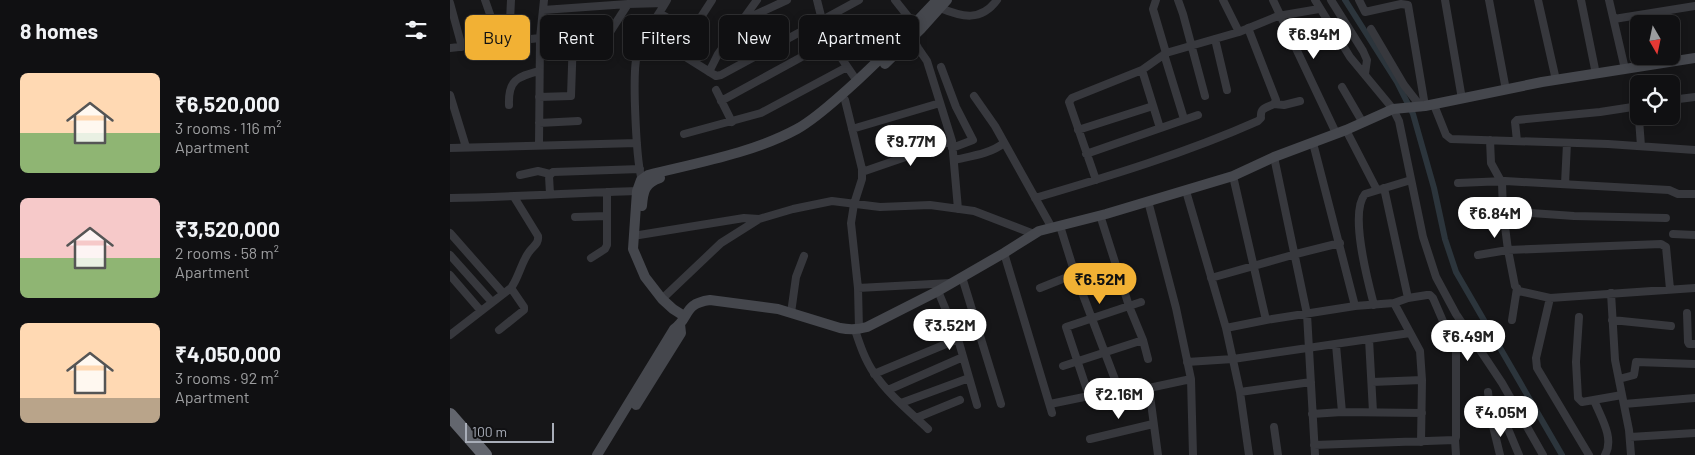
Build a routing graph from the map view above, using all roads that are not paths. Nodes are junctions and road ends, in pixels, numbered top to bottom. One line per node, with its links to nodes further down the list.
1 (485, 0): 31 (street)
2 (510, 0): 32 (street)
3 (544, 0): 29 (street)
4 (712, 0): 35 (street)
5 (757, 0): 36 (street)
6 (787, 0): 37 (street)
7 (816, 0): 38 (street)
8 (859, 0): 39 (street)
9 (895, 0): 40 (street)
10 (997, 0): 25 (street)
11 (1156, 0): 59 (street)
12 (1178, 0): 53 (street)
13 (1223, 0): 48 (street)
14 (1273, 0): 41 (street)
15 (1315, 0): 28 (street)
16 (1331, 0): 71 (street)
17 (1359, 0): 93 (street)
18 (1444, 0): 84 (street)
19 (1489, 0): 78 (street)
20 (1538, 0): 73 (street)
21 (1581, 0): 72 (street)
22 (1610, 0): 42 (street)
23 (666, 1): 26 (street); 30 (street)
24 (450, 3): 54 (street)
25 (941, 3): 43 (street); 46 (street)
26 (628, 4): 29 (street); 44 (street)
27 (1695, 6): 42 (street)
28 (1320, 9): 41 (street); 71 (street)
29 (543, 10): 33 (street)
30 (659, 13): 34 (street); 111 (street)
31 (492, 15)
32 (508, 15)
33 (542, 15)
34 (663, 15)
35 (702, 15)
36 (747, 15)
37 (756, 15)
38 (820, 15)
39 (831, 15)
40 (907, 15)
41 (1281, 15): 45 (street); 106 (street)
42 (1614, 19): 67 (street)
43 (919, 20)
44 (613, 27)
45 (1248, 28): 48 (street); 90 (street)
46 (919, 29)
47 (1371, 29): 93 (street)
48 (1239, 32): 51 (street)
49 (799, 33): 70 (street)
50 (540, 38): 52 (street); 69 (street)
51 (1215, 38): 53 (street); 77 (street)
52 (530, 39)
53 (1192, 45): 59 (street); 81 (street)
54 (462, 47): 55 (street); 56 (street)
55 (465, 47)
56 (450, 48)
57 (919, 49): 89 (street)
58 (719, 53): 70 (street)
59 (1165, 54): 68 (street); 97 (street)
60 (1695, 58): 67 (street)
61 (572, 60): 82 (street)
62 (690, 60): 70 (street)
63 (877, 60): 74 (street)
64 (888, 60): 86 (street)
65 (847, 67): 74 (street); 87 (street); 99 (street)
66 (941, 67): 115 (street)
67 (1625, 69): 72 (street)
68 (1142, 70): 92 (street); 105 (street)
69 (539, 71): 82 (street); 91 (street)
70 (709, 72)
71 (1365, 74): 95 (street)
72 (1596, 74): 73 (street)
73 (1556, 80): 78 (street)
74 (856, 81): 133 (street)
75 (1342, 87): 101 (street)
76 (716, 90): 87 (street)
77 (1227, 90)
78 (1506, 90): 84 (street)
79 (450, 96): 117 (street)
80 (974, 96): 112 (street)
81 (1205, 96)
82 (539, 97): 100 (street)
83 (1695, 97): 85 (street)
84 (1462, 99): 93 (street)
85 (1680, 99)
86 (845, 100): 104 (street); 133 (street)
87 (722, 101): 99 (street)
88 (1300, 101): 90 (street)
89 (940, 103): 104 (street); 115 (street)
90 (1274, 104): 128 (street)
91 (509, 105)
92 (1153, 106): 103 (street); 105 (street)
93 (1424, 106): 95 (street); 108 (street)
94 (1630, 107): 109 (street)
95 (1398, 109): 101 (street); 129 (street)
96 (1198, 115): 97 (street)
97 (1184, 120): 103 (street)
98 (578, 121): 100 (street)
99 (732, 122): 107 (street)
100 (539, 123): 114 (street)
101 (1363, 123): 106 (street)
102 (1639, 125): 116 (street)
103 (1160, 128): 120 (street)
104 (852, 129): 124 (street)
105 (1078, 130): 120 (street)
106 (1341, 132): 113 (street); 134 (street)
107 (684, 134)
108 (1490, 140): 109 (street); 130 (street)
109 (1517, 141): 110 (street)
110 (1567, 142): 116 (street); 132 (street)
111 (637, 143): 114 (street); 123 (street)
112 (1004, 143): 122 (street); 141 (street)
113 (1313, 143): 121 (street); 158 (street)
114 (539, 144): 117 (street)
115 (952, 144): 122 (street); 124 (street)
116 (1641, 146): 119 (street)
117 (466, 147): 118 (street)
118 (450, 148)
119 (1695, 150)
120 (1086, 154): 128 (street)
121 (1274, 157): 127 (street); 162 (street)
122 (954, 160): 144 (street)
123 (640, 169): 125 (street); 133 (street)
124 (862, 172): 143 (street)
125 (550, 174): 126 (street); 137 (street)
126 (520, 175)
127 (1233, 176): 135 (street); 166 (street)
128 (1096, 180): 141 (street)
129 (1411, 180): 134 (street); 271 (street)
130 (1501, 180): 131 (street); 132 (street); 145 (street)
131 (1458, 183)
132 (1565, 184): 138 (street)
133 (641, 186): 136 (street); 157 (street)
134 (1380, 189): 181 (street); 187 (street)
135 (1186, 191): 142 (street); 170 (street)
136 (607, 192): 137 (street); 147 (street)
137 (550, 194): 139 (street)
138 (1695, 194)
139 (514, 197): 140 (street); 172 (street)
140 (450, 198)
141 (1035, 198): 152 (street)
142 (1148, 202): 146 (street); 217 (street)
143 (854, 204): 144 (street); 151 (street); 173 (street)
144 (958, 209): 154 (street)
145 (1503, 212): 149 (street); 150 (street); 159 (street)
146 (1100, 215): 152 (street); 188 (street)
147 (607, 216): 148 (street); 165 (street)
148 (575, 217)
149 (1471, 218)
150 (1666, 218)
151 (758, 219): 157 (street); 183 (street)
152 (1056, 227): 154 (street); 167 (street)
153 (450, 233): 179 (street)
154 (1034, 234): 160 (street)
155 (1673, 234): 156 (street)
156 (1695, 235)
157 (637, 236): 183 (street)
158 (1340, 243): 162 (street); 189 (street)
159 (1508, 250): 163 (street); 175 (street); 177 (street)
160 (1004, 253): 169 (street); 240 (street)
161 (450, 254): 184 (street)
162 (1296, 254): 166 (street); 193 (street)
163 (1478, 255)
164 (804, 256): 191 (street)
165 (591, 258)
166 (1253, 266): 170 (street); 197 (street)
167 (1075, 274): 174 (street); 194 (street)
168 (450, 275): 190 (street)
169 (962, 277): 171 (street); 239 (street)
170 (1211, 278): 201 (street)
171 (951, 283): 173 (street); 178 (street)
172 (511, 288): 179 (street); 202 (street)
173 (858, 288): 203 (street)
174 (1040, 288)
175 (1517, 288): 182 (street); 198 (street)
176 (1695, 288): 177 (street)
177 (1670, 289): 180 (street)
178 (938, 291): 203 (street); 206 (street)
179 (502, 292): 184 (street)
180 (1610, 293): 182 (street); 199 (street)
181 (1408, 298): 186 (street); 257 (street)
182 (1550, 298): 272 (street)
183 (662, 299): 196 (street)
184 (492, 302): 190 (street)
185 (1141, 302): 188 (street)
186 (1394, 303): 187 (street); 204 (street)
187 (1374, 305): 189 (street)
188 (1129, 306): 194 (street); 208 (street)
189 (1355, 306): 193 (street)
190 (482, 312): 205 (street)
191 (791, 313): 196 (street); 203 (street)
192 (1687, 313): 209 (street)
193 (1307, 314): 197 (street); 211 (street)
194 (1092, 317): 212 (street); 216 (street)
195 (1579, 317): 236 (street)
196 (682, 320): 261 (street); 262 (street)
197 (1266, 320): 201 (street)
198 (1512, 320)
199 (1612, 320): 200 (street); 223 (street)
200 (1671, 326)
201 (1226, 328): 215 (street)
202 (499, 330)
203 (857, 330): 220 (street)
204 (1410, 333): 207 (street); 224 (street)
205 (450, 335)
206 (958, 339): 213 (street); 220 (street)
207 (1369, 339): 210 (street); 226 (street)
208 (1143, 340): 212 (street); 214 (street)
209 (1695, 344)
210 (1336, 345): 211 (street); 242 (street)
211 (1310, 348): 215 (street); 225 (street)
212 (1105, 351): 216 (street); 229 (street)
213 (963, 357): 221 (street); 228 (street)
214 (1148, 359)
215 (1233, 359): 217 (street); 230 (street)
216 (1077, 361): 219 (street); 233 (street)
217 (1188, 362): 222 (street)
218 (1695, 364): 223 (street)
219 (1063, 366)
220 (874, 374): 228 (street)
221 (970, 378): 237 (street); 238 (street)
222 (1191, 379): 227 (street); 264 (street)
223 (1619, 379): 232 (street)
224 (1422, 380): 226 (street); 246 (street)
225 (1311, 382): 230 (street); 247 (street)
226 (1372, 382): 243 (street)
227 (1149, 388): 229 (street); 250 (street)
228 (888, 390): 237 (street)
229 (1119, 390): 233 (street)
230 (1240, 392): 265 (street)
231 (1488, 392): 269 (street)
232 (1622, 395): 236 (street); 241 (street)
233 (1088, 396): 240 (street)
234 (1695, 398): 241 (street)
235 (960, 400): 249 (street)
236 (1594, 400): 273 (street)
237 (901, 403): 249 (street)
238 (978, 404)
239 (1001, 404)
240 (1050, 404): 245 (street)
241 (1624, 404): 255 (street)
242 (1342, 412): 243 (street); 247 (street)
243 (1373, 412): 246 (street)
244 (1501, 412): 270 (street)
245 (1052, 413)
246 (1422, 413): 258 (street)
247 (1312, 414): 259 (street)
248 (450, 415): 260 (highway)
249 (916, 418): 253 (street)
250 (1153, 424): 256 (street); 263 (street)
251 (1274, 427): 266 (street)
252 (450, 428): 260 (highway)
253 (928, 429)
254 (1695, 433): 255 (street)
255 (1630, 437): 274 (street)
256 (1090, 439)
257 (1454, 440): 258 (street); 268 (street)
258 (1421, 442): 259 (street)
259 (1314, 445): 267 (street)
260 (477, 454)
261 (597, 455)
262 (605, 455)
263 (1158, 455)
264 (1193, 455)
265 (1249, 455)
266 (1278, 455)
267 (1315, 455)
268 (1456, 455)
269 (1500, 455)
270 (1520, 455)
271 (1543, 455)
272 (1589, 455)
273 (1605, 455)
274 (1631, 455)

